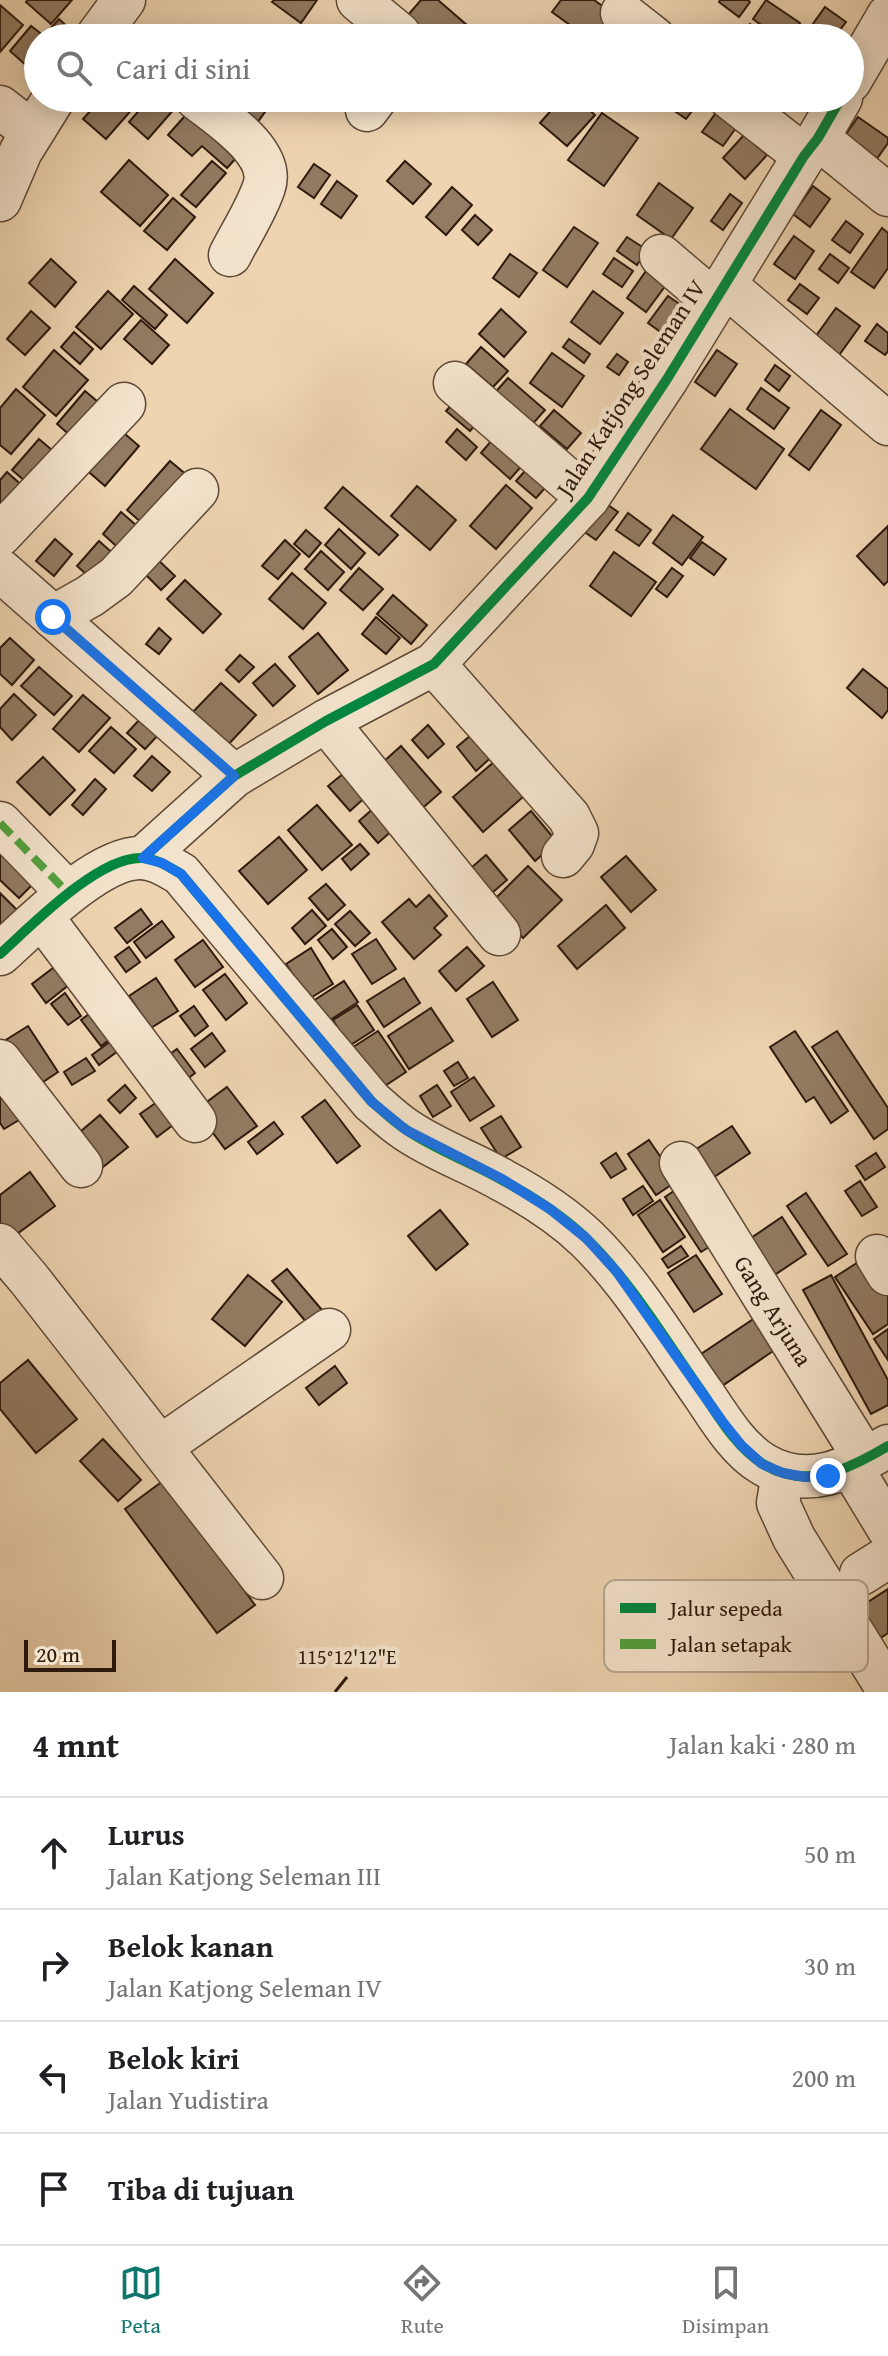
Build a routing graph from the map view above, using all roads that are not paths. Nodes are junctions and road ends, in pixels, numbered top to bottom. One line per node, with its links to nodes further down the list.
1 (358, 0): 2 (street)
2 (387, 24)
3 (883, 37): 4 (street)
4 (864, 62)
5 (28, 112): 11 (street)
6 (213, 112): 12 (street)
7 (753, 112): 9 (street)
8 (832, 112): 9 (street, Jalan Katjong Seleman IV)
9 (811, 147): 10 (street); 14 (street, Jalan Katjong Seleman IV)
10 (888, 195)
11 (0, 200)
12 (230, 255)
13 (661, 256): 14 (street)
14 (718, 294): 17 (street); 19 (street, Jalan Katjong Seleman IV)
15 (455, 383): 19 (street)
16 (124, 404): 20 (street)
17 (888, 424)
18 (197, 490): 22 (street)
19 (588, 498): 23 (street, Jalan Katjong Seleman IV)
20 (0, 535)
21 (0, 570): 22 (street)
22 (53, 617): 25 (street)
23 (434, 664): 24 (street, Jalan Katjong Seleman IV); 27 (street)
24 (326, 721): 25 (street, Jalan Katjong Seleman IV); 30 (street)
25 (234, 776): 28 (street, Jalan Katjong Seleman IV)
26 (0, 823): 29 (street)
27 (563, 856)
28 (143, 858): 29 (street); 40 (street)
29 (55, 905): 31 (street); 33 (street)
30 (499, 934)
31 (0, 954)
32 (0, 1061): 35 (street)
33 (195, 1121)
34 (681, 1163): 39 (street, Gang Arjuna)
35 (81, 1166)
36 (0, 1245): 38 (street)
37 (329, 1330): 38 (street)
38 (160, 1447): 42 (street)
39 (868, 1458): 40 (street); 41 (street, Gang Arjuna)
40 (783, 1473): 43 (street)
41 (888, 1528)
42 (262, 1578)
43 (820, 1580)
44 (868, 1658): 45 (street)
45 (888, 1690)

